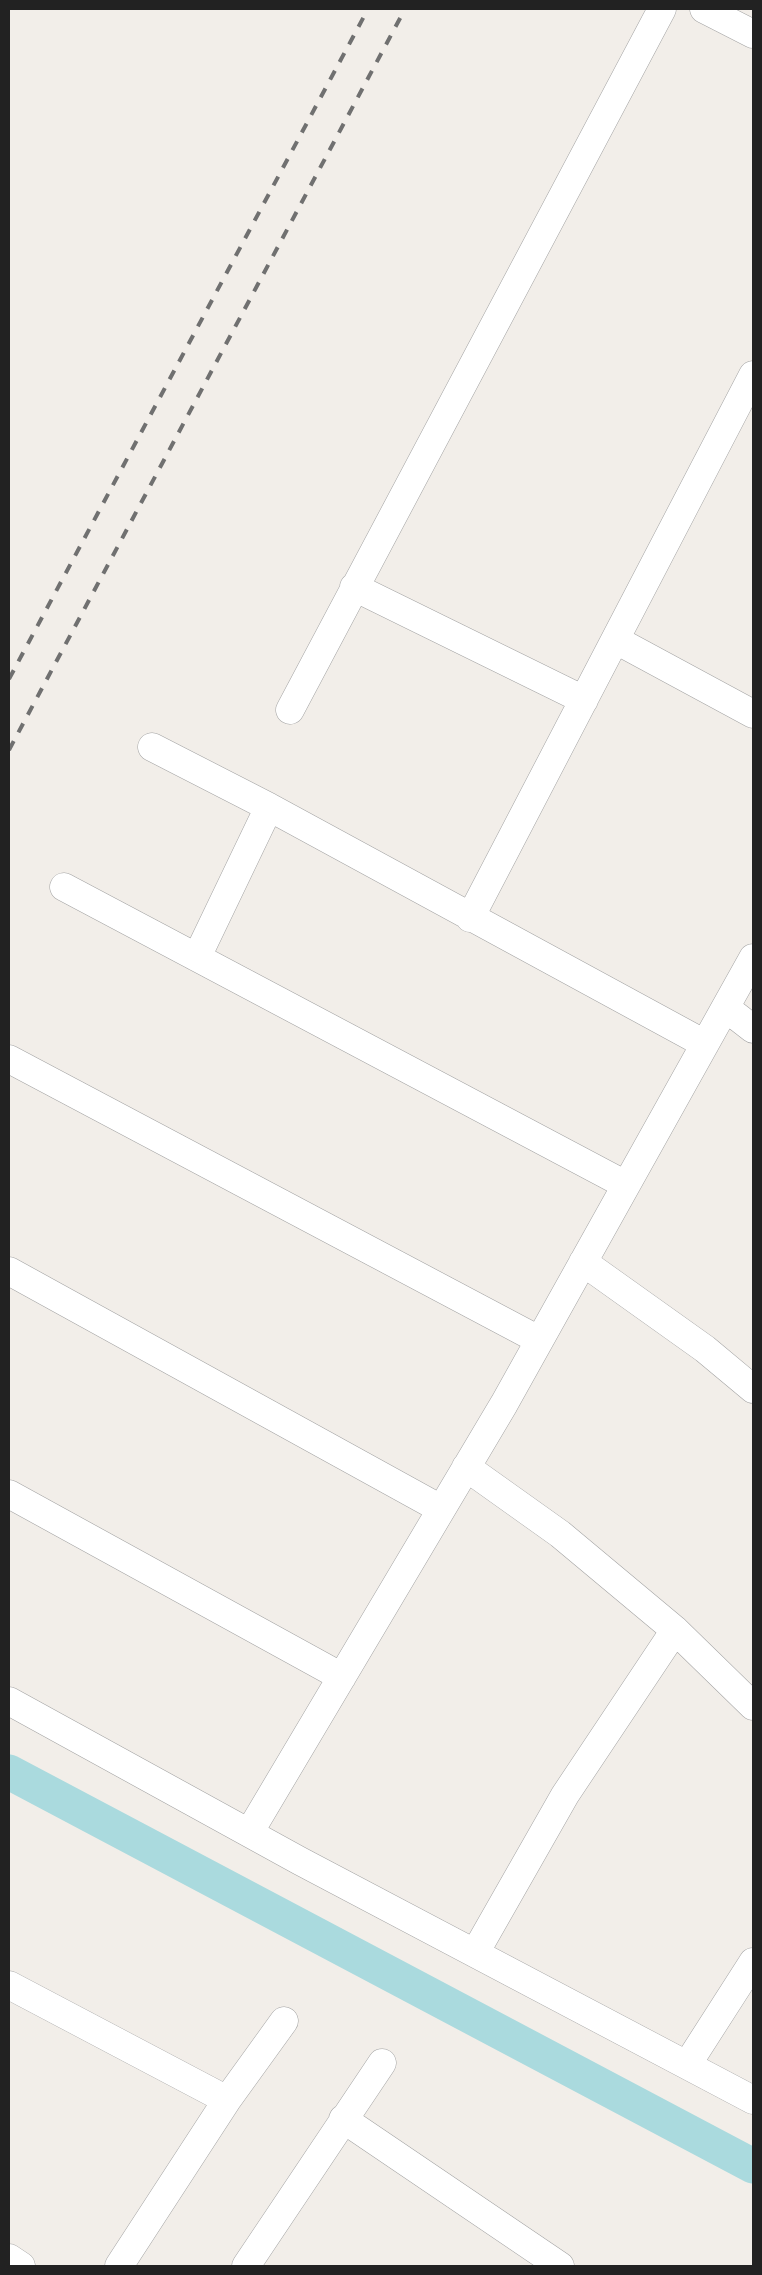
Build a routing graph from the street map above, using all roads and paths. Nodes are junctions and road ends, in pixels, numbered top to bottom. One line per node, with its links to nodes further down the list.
1 (662, 9): 5 (street)
2 (704, 9): 3 (street)
3 (753, 34)
4 (753, 376): 6 (street)
5 (354, 587): 7 (street); 8 (street)
6 (616, 640): 7 (street); 9 (street)
7 (584, 700): 13 (street)
8 (290, 710)
9 (753, 714)
10 (152, 748): 11 (street)
11 (269, 807): 13 (street); 14 (street)
12 (64, 887): 14 (street)
13 (470, 918): 18 (street)
14 (197, 956): 20 (street)
15 (753, 958): 16 (street)
16 (726, 1008): 17 (street); 18 (street)
17 (753, 1029)
18 (705, 1044): 20 (street)
19 (9, 1060): 23 (street)
20 (626, 1185): 21 (street)
21 (583, 1262): 23 (street); 24 (street)
22 (9, 1272): 27 (street)
23 (539, 1340): 25 (street)
24 (753, 1389)
25 (466, 1467): 27 (street); 28 (street)
26 (9, 1494): 29 (street)
27 (441, 1508): 29 (street)
28 (675, 1630): 31 (street); 33 (street)
29 (342, 1677): 32 (street)
30 (9, 1700): 32 (street)
31 (753, 1706)
32 (248, 1833): 33 (street)
33 (475, 1953): 38 (street)
34 (753, 1962): 38 (street)
35 (9, 1985): 39 (street)
36 (284, 2020): 39 (street)
37 (382, 2064): 41 (street)
38 (687, 2065): 40 (street)
39 (227, 2100): 45 (street)
40 (753, 2100)
41 (343, 2119): 43 (street); 46 (street)
42 (9, 2258): 44 (street)
43 (546, 2262)
44 (21, 2266)
45 (119, 2266)
46 (246, 2266)

